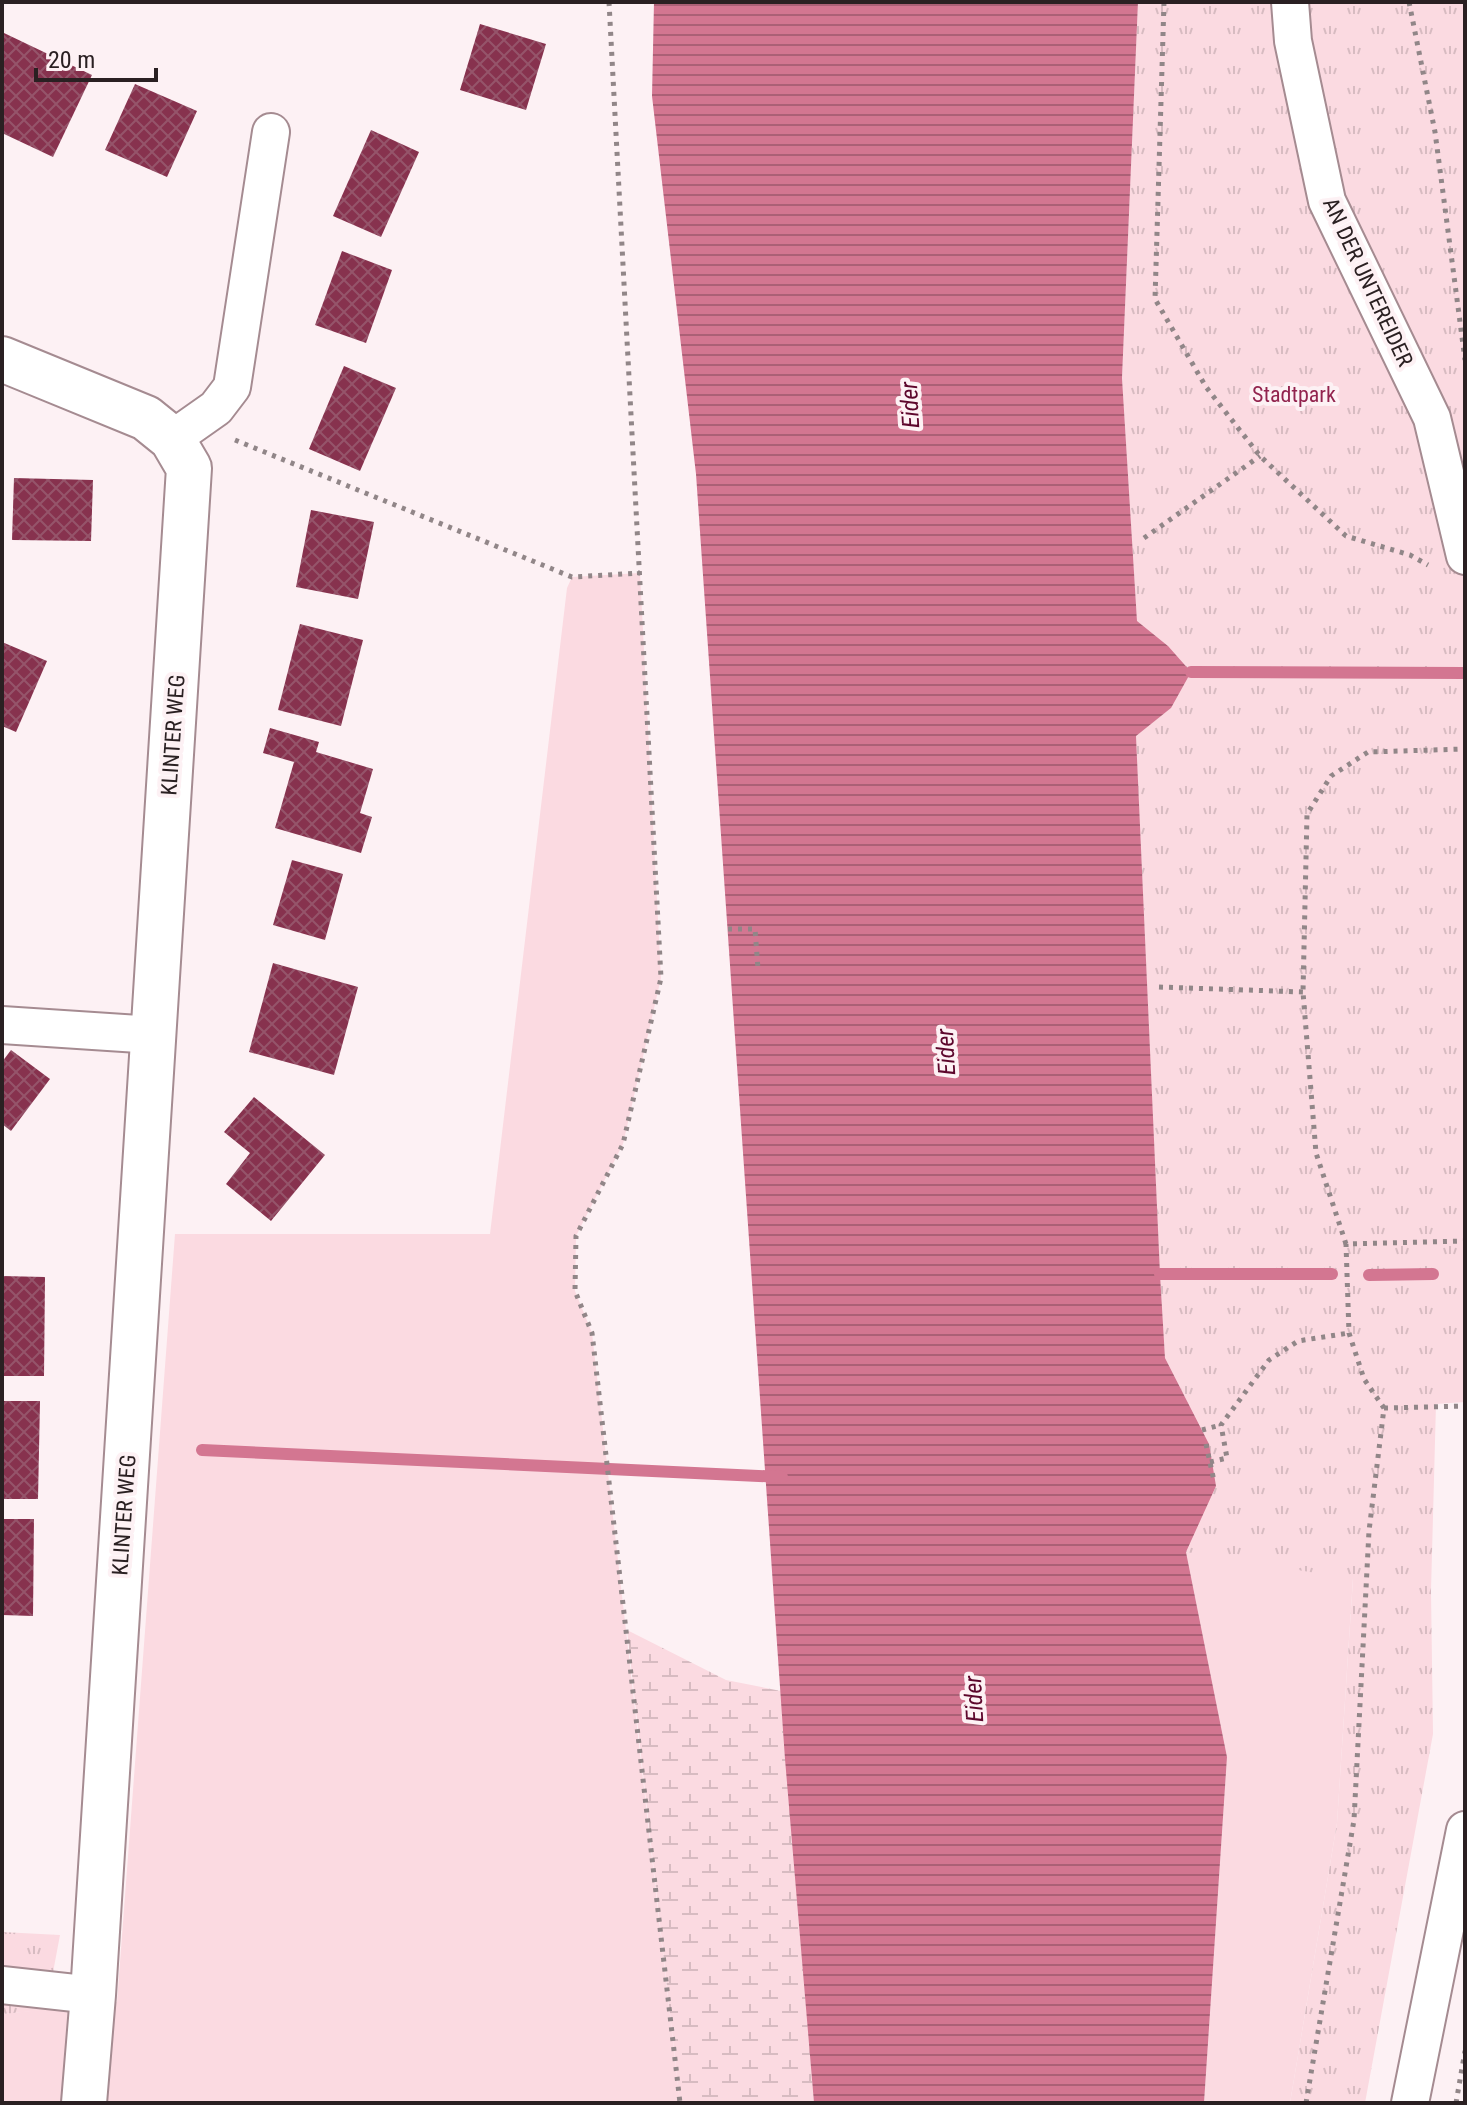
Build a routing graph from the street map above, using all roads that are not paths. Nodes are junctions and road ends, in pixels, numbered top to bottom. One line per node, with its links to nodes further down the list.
1 (1290, 2): 5 (street, AN DER UNTEREIDER)
2 (271, 132): 4 (street)
3 (2, 359): 4 (street, KLINTER WEG)
4 (183, 431): 7 (street, KLINTER WEG)
5 (1451, 564)
6 (2, 1025): 7 (street)
7 (154, 1035): 10 (street, KLINTER WEG)
8 (1465, 1830): 12 (street)
9 (2, 1985): 10 (street)
10 (93, 1995): 11 (street, KLINTER WEG)
11 (84, 2103)
12 (1410, 2103)

